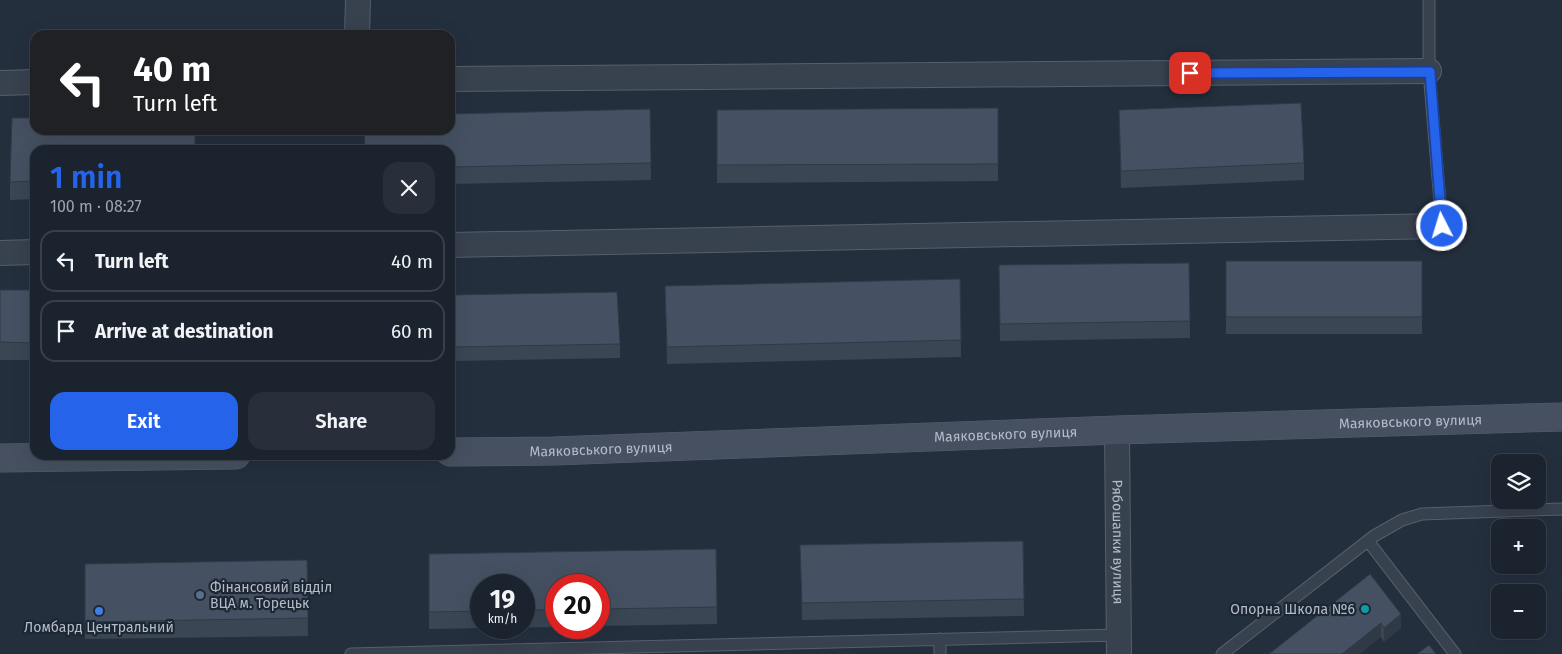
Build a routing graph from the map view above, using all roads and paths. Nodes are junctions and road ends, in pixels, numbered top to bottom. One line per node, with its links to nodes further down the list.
1 (358, 0): 3 (street)
2 (1429, 0): 4 (lane)
3 (357, 30)
4 (1430, 72): 5 (street); 8 (lane)
5 (455, 79)
6 (0, 82): 7 (street)
7 (30, 82)
8 (1442, 226): 9 (street)
9 (455, 244)
10 (30, 252): 11 (street)
11 (0, 253)
12 (1562, 417): 13 (main road, Маяковського вулиця)
13 (1117, 430): 14 (main road, Маяковського вулиця); 20 (street, Рябошапки вулиця)
14 (455, 452)
15 (0, 458): 16 (main road)
16 (30, 458)
17 (1562, 509): 18 (lane)
18 (1368, 541): 24 (lane); 25 (lane)
19 (940, 639): 20 (lane); 21 (lane); 23 (lane)
20 (1119, 644)
21 (697, 649): 22 (lane)
22 (351, 654)
23 (940, 654)
24 (1222, 654)
25 (1456, 654)

